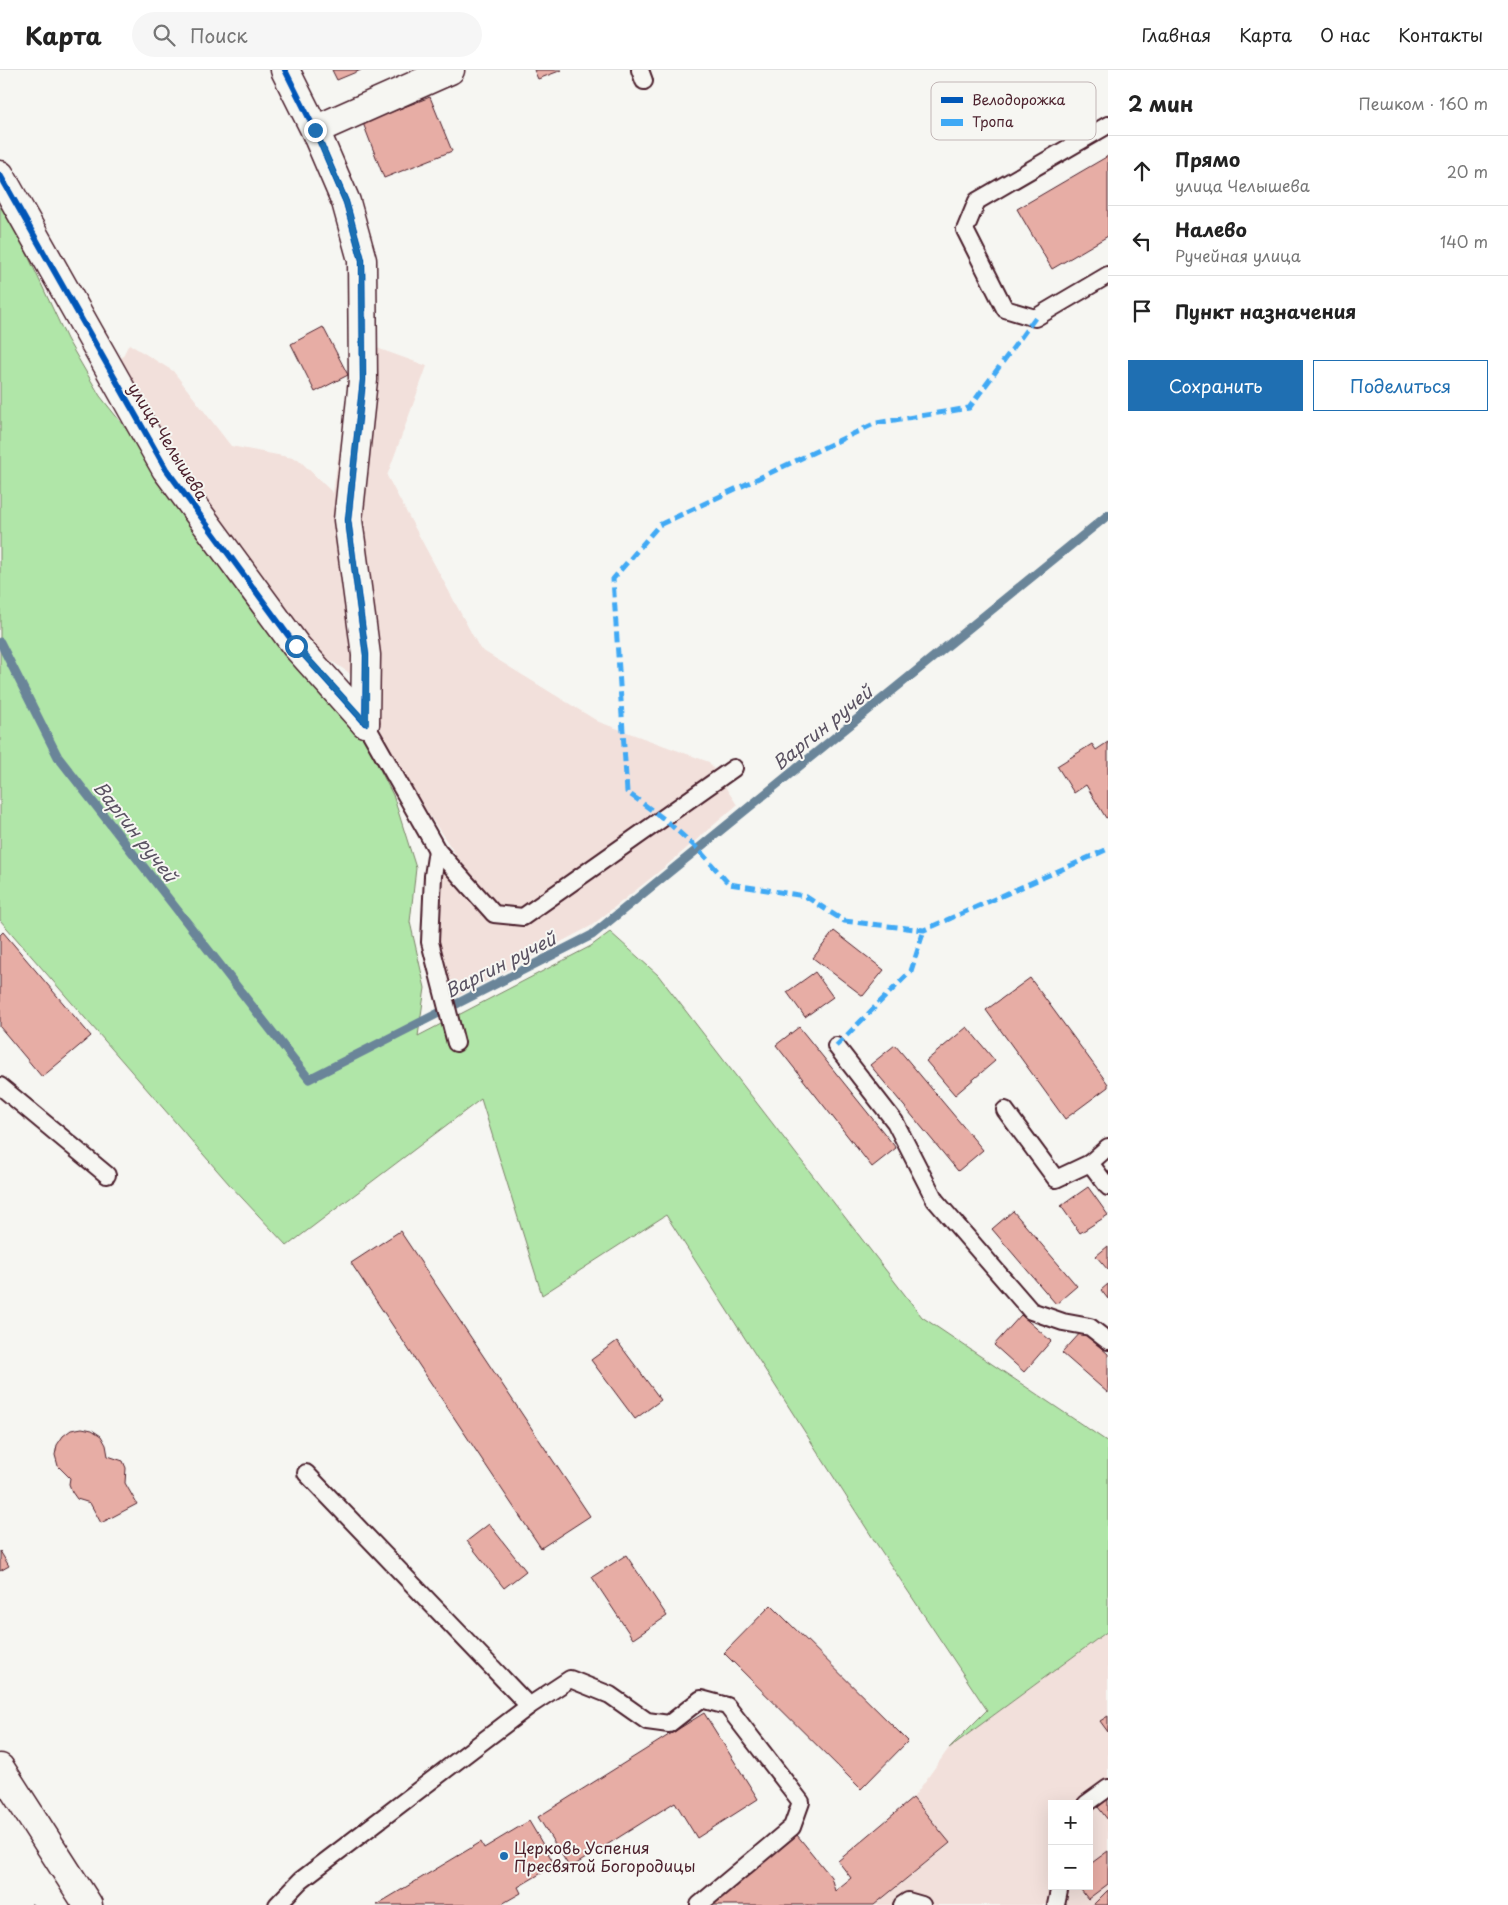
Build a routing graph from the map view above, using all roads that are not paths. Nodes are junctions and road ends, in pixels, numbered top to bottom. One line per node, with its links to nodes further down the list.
1 (285, 70): 4 (street)
2 (450, 70): 4 (street)
3 (1108, 125): 5 (lane)
4 (315, 130): 9 (street)
5 (1096, 132)
6 (1082, 140): 8 (lane)
7 (0, 175): 9 (street, улица Челышева)
8 (1108, 275)
9 (366, 723): 11 (lane)
10 (734, 768): 11 (lane)
11 (437, 850): 12 (lane)
12 (456, 1043)
13 (836, 1046): 20 (lane)
14 (0, 1086): 18 (lane)
15 (1005, 1110): 17 (lane)
16 (1108, 1147): 17 (lane)
17 (1090, 1163): 19 (lane)
18 (106, 1175)
19 (1108, 1186)
20 (1108, 1341)
21 (306, 1473): 22 (lane)
22 (528, 1706): 28 (lane); 29 (lane)
23 (0, 1768): 27 (street)
24 (1108, 1788): 25 (lane)
25 (1092, 1800)
26 (1059, 1890): 32 (lane)
27 (88, 1905)
28 (276, 1905)
29 (698, 1905)
30 (902, 1905): 31 (lane)
31 (922, 1905)
32 (1056, 1905)

